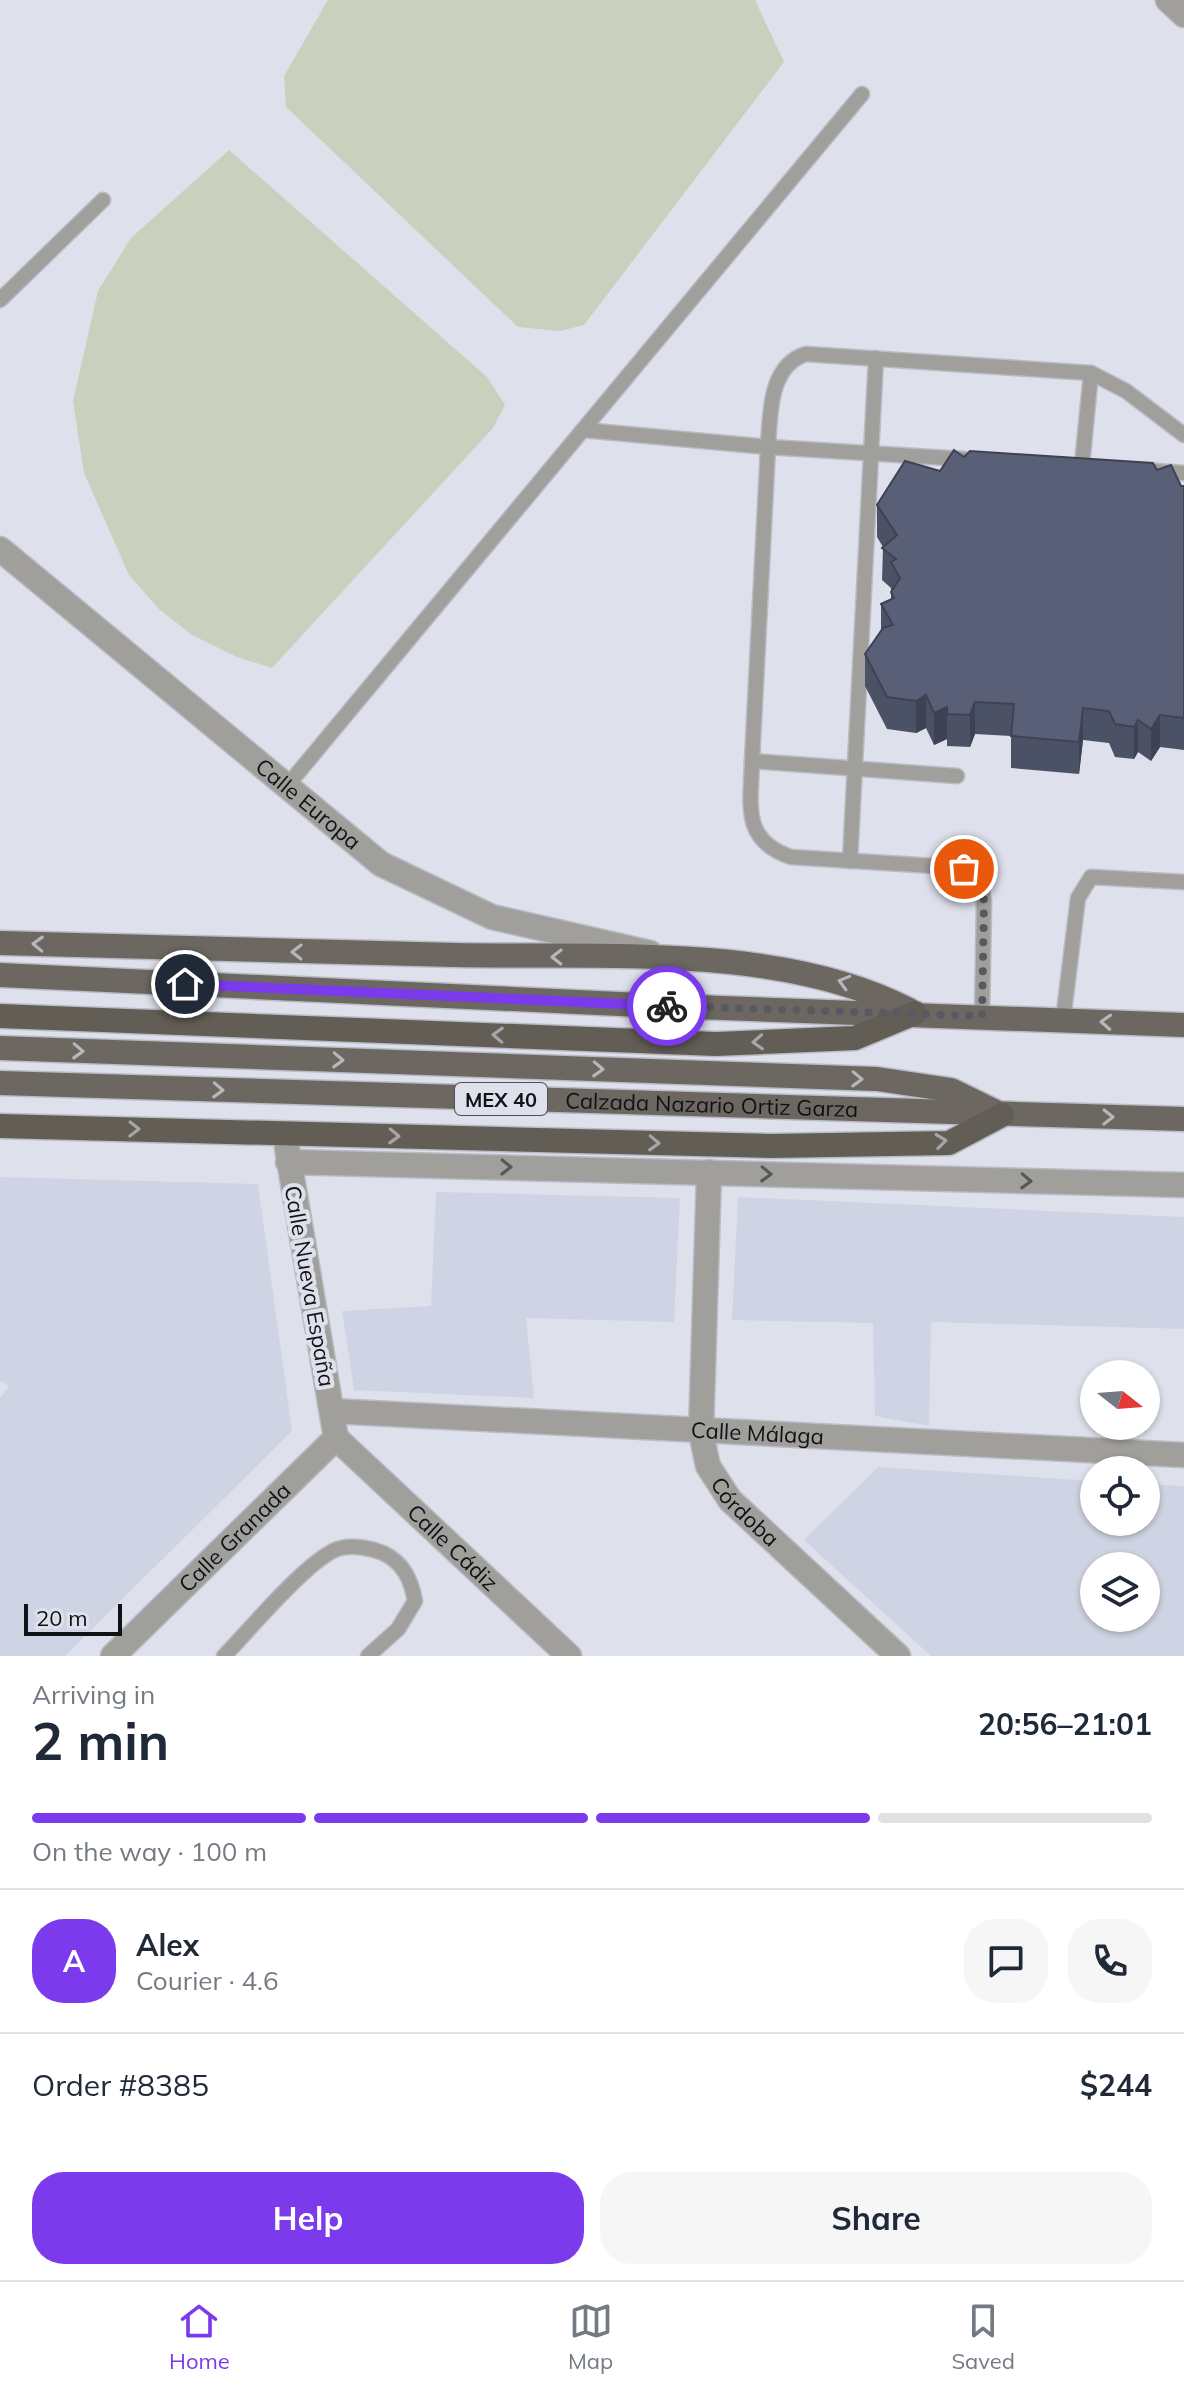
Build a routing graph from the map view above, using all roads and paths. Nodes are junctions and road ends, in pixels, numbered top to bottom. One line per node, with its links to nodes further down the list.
1 (1168, 0): 2 (street)
2 (1184, 15)
3 (862, 94): 8 (lane)
4 (103, 200): 5 (lane)
5 (0, 300)
6 (876, 358): 7 (lane); 10 (lane); 11 (lane)
7 (1091, 373): 9 (lane); 13 (lane)
8 (583, 430): 10 (lane); 20 (lane)
9 (1184, 435)
10 (768, 447): 11 (lane); 17 (lane)
11 (871, 454): 12 (lane); 18 (lane)
12 (976, 459)
13 (1082, 465)
14 (1140, 470): 15 (lane)
15 (1184, 473)
16 (0, 549): 20 (street, Calle Europa)
17 (752, 761): 18 (lane); 21 (lane)
18 (855, 767): 19 (lane); 21 (lane)
19 (957, 776)
20 (287, 786): 24 (street, Calle Europa)
21 (850, 861): 28 (lane)
22 (1184, 882): 29 (lane)
23 (0, 943): 24 (main road, one-way to 23)
24 (671, 960): 26 (main road, one-way to 24)
25 (0, 975): 26 (main road)
26 (915, 1013): 27 (highway, one-way to 27); 28 (main road)
27 (0, 1016)
28 (982, 1016): 29 (main road)
29 (1063, 1020): 30 (main road, one-way to 29)
30 (1184, 1025)
31 (0, 1048): 33 (main road, one-way to 33)
32 (0, 1083): 33 (main road, Calzada Nazario Ortiz Garza / MEX 40, one-way to 33)
33 (1002, 1115): 34 (main road, Calzada Nazario Ortiz Garza / MEX 40, one-way to 34); 36 (highway, one-way to 33)
34 (1184, 1119)
35 (0, 1126): 36 (highway, one-way to 36)
36 (286, 1133): 37 (street, Calle Nueva España)
37 (288, 1162): 38 (street, one-way to 38); 40 (street, Calle Nueva España)
38 (709, 1172): 39 (street, one-way to 39); 41 (street, Córdoba)
39 (1184, 1185)
40 (332, 1411): 41 (street, Calle Málaga); 42 (street)
41 (701, 1433): 43 (street, Calle Málaga); 48 (street, Córdoba)
42 (336, 1438): 44 (street, Calle Granada); 47 (street, Calle Cádiz)
43 (1184, 1455)
44 (113, 1656)
45 (224, 1656): 46 (lane)
46 (368, 1656)
47 (569, 1656)
48 (898, 1656)

